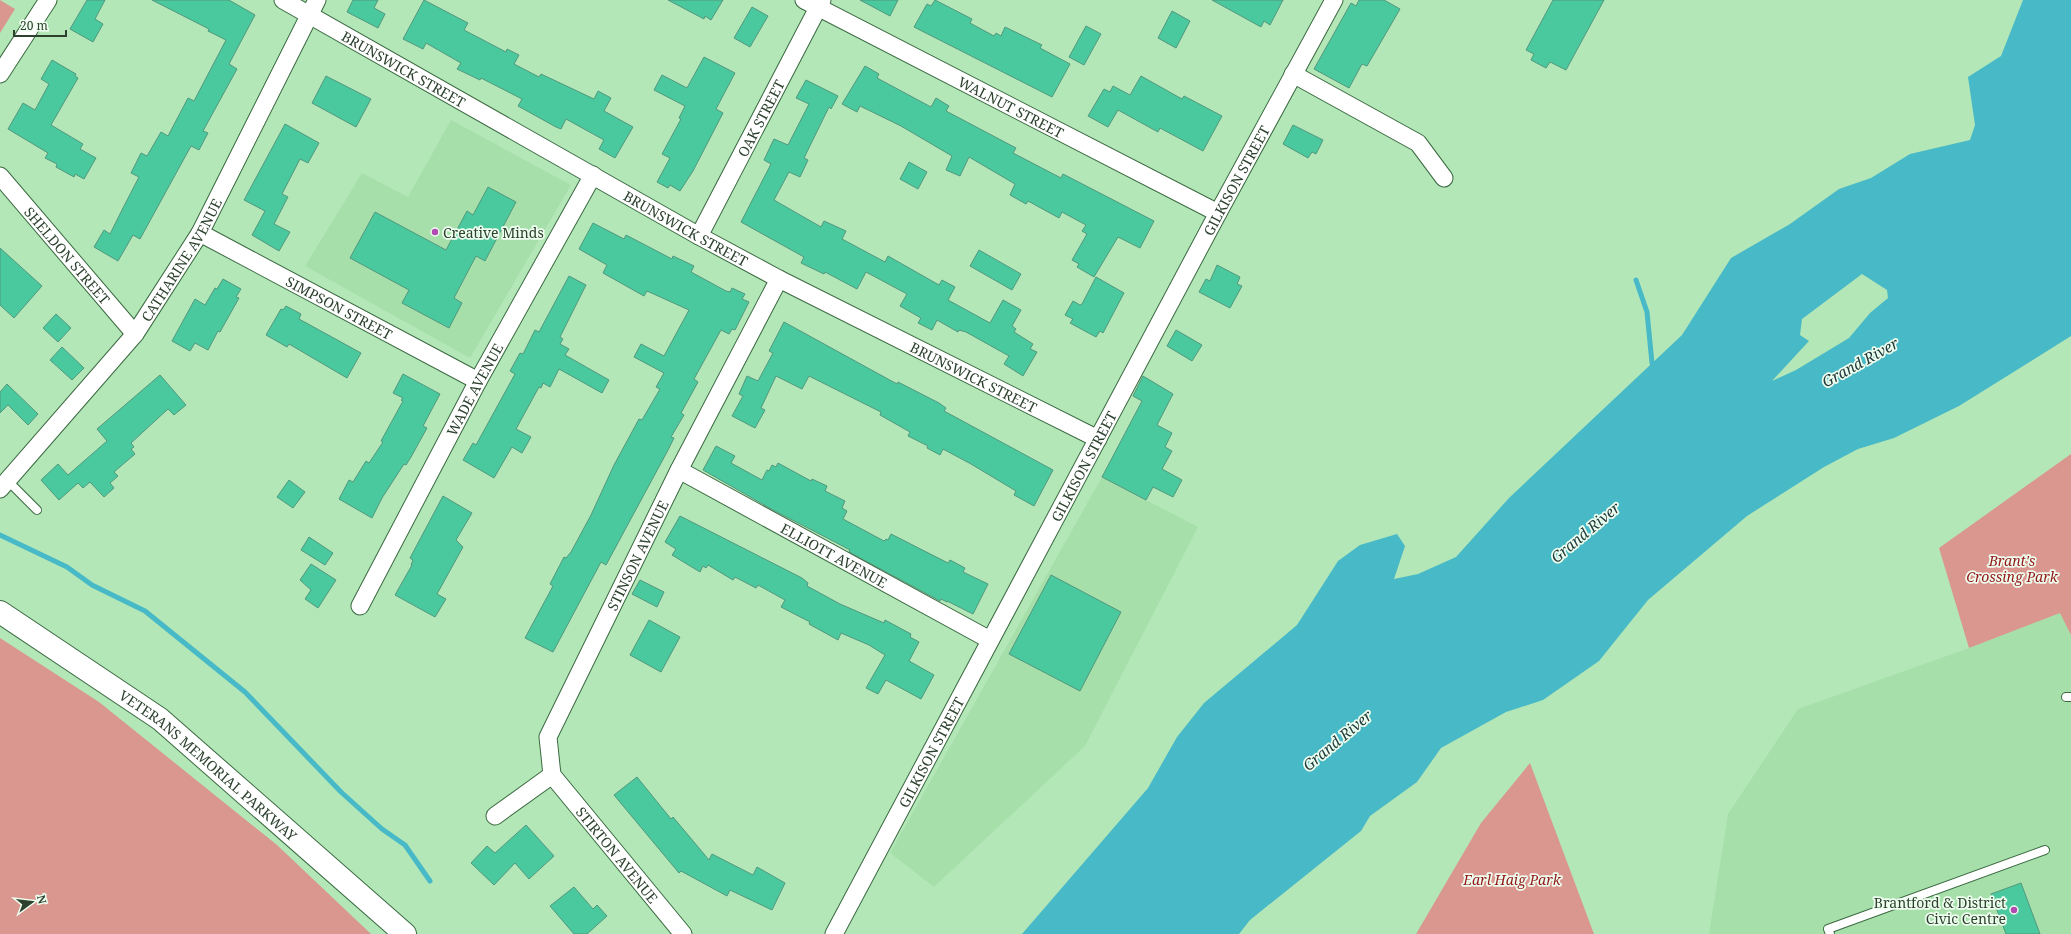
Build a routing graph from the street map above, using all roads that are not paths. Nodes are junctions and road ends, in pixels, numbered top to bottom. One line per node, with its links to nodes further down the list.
1 (48, 0): 7 (street)
2 (283, 0): 6 (street, BRUNSWICK STREET)
3 (317, 0): 6 (street, CATHARINE AVENUE)
4 (1334, 0): 8 (street, GILKISON STREET)
5 (815, 3): 12 (street, WALNUT STREET); 14 (street, OAK STREET)
6 (309, 15): 9 (street, BRUNSWICK STREET); 13 (street, CATHARINE AVENUE)
7 (0, 74)
8 (1294, 74): 11 (street); 12 (street, GILKISON STREET)
9 (592, 175): 14 (street, BRUNSWICK STREET); 17 (street, WADE AVENUE)
10 (0, 176): 16 (street, SHELDON STREET)
11 (1444, 178)
12 (1218, 214): 18 (street, GILKISON STREET)
13 (200, 234): 16 (street, CATHARINE AVENUE); 17 (street, SIMPSON STREET)
14 (699, 236): 15 (street, BRUNSWICK STREET)
15 (779, 279): 18 (street, BRUNSWICK STREET); 19 (street, STINSON AVENUE)
16 (135, 334): 20 (street, CATHARINE AVENUE)
17 (478, 381): 22 (street, WADE AVENUE)
18 (1098, 439): 24 (street, GILKISON STREET)
19 (679, 470): 24 (street, ELLIOTT AVENUE); 25 (street, STINSON AVENUE)
20 (4, 485): 21 (lane)
21 (37, 510)
22 (360, 606)
23 (0, 612): 28 (main road, VETERANS MEMORIAL PARKWAY)
24 (990, 640): 30 (street, GILKISON STREET)
25 (552, 775): 26 (street); 29 (street, STIRTON AVENUE)
26 (495, 816)
27 (2045, 850): 31 (lane)
28 (405, 934)
29 (683, 934)
30 (834, 934)
31 (1830, 934)

